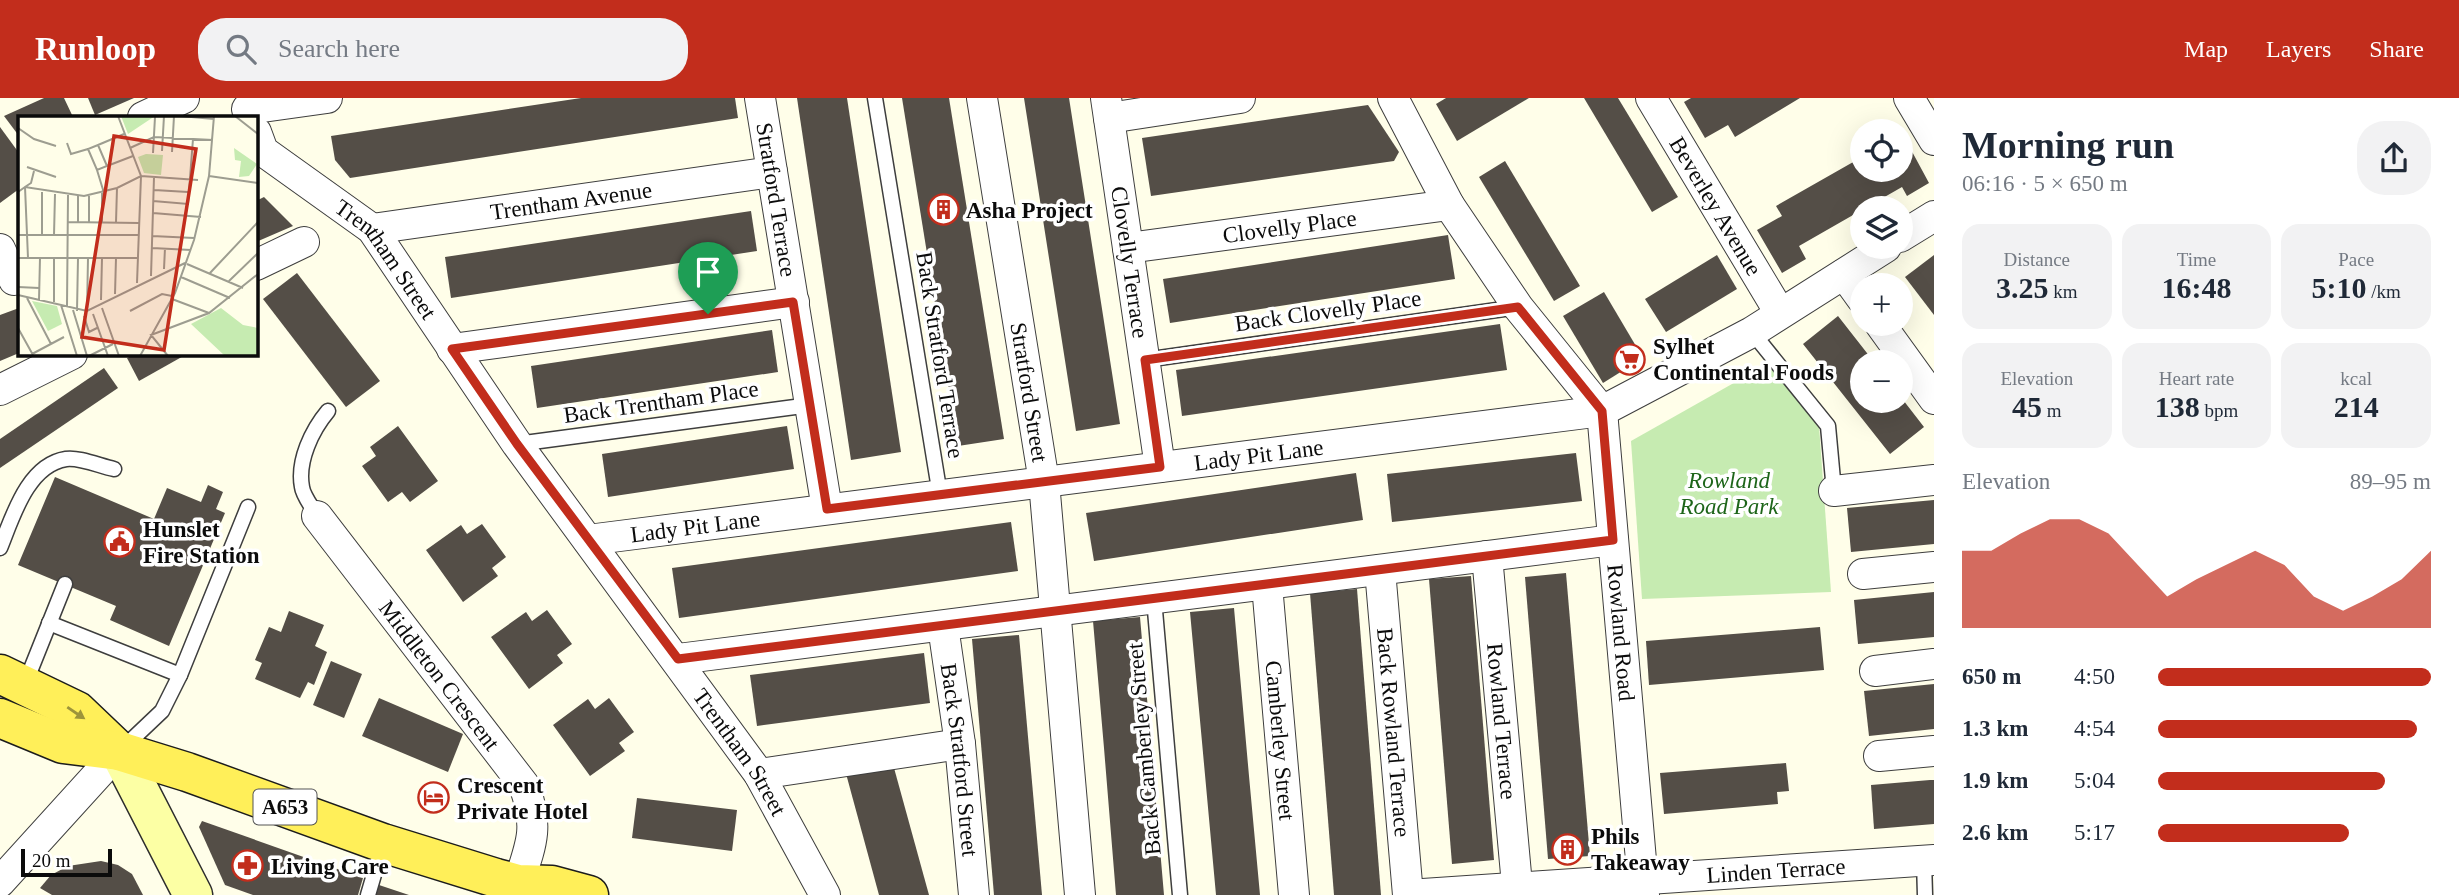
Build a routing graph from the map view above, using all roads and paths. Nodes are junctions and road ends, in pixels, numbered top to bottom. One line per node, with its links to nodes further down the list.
1 (184, 98): 12 (street)
2 (327, 98): 11 (street)
3 (760, 98): 15 (street, Stratford Terrace)
4 (875, 98): 47 (lane, Back Stratford Terrace)
5 (982, 98): 45 (street, Stratford Street)
6 (1240, 98): 10 (street)
7 (1393, 98): 16 (street)
8 (1651, 98): 30 (street, Beverley Avenue)
9 (1909, 98): 14 (street)
10 (1108, 108): 21 (street, Clovelly Terrace)
11 (249, 114)
12 (144, 116)
13 (257, 135): 18 (street, Trentham Street)
14 (1934, 140)
15 (772, 172): 18 (street, Trentham Avenue); 28 (street, Stratford Terrace)
16 (1448, 205): 21 (street, Clovelly Place); 29 (street)
17 (1934, 216): 19 (street)
18 (372, 229): 33 (street, Trentham Street)
19 (1913, 229)
20 (304, 242): 24 (street)
21 (1128, 248): 35 (street, Clovelly Terrace)
22 (0, 249): 26 (street)
23 (1867, 259): 25 (street, Lady Pit Lane)
24 (257, 265)
25 (1844, 274): 27 (street); 30 (street, Lady Pit Lane)
26 (11, 282)
27 (1850, 282)
28 (793, 302): 33 (street); 38 (street, Stratford Terrace)
29 (1518, 307): 35 (lane, Back Clovelly Place); 40 (street)
30 (1780, 313): 31 (street, Lady Pit Lane)
31 (1752, 331): 40 (street, Lady Pit Lane); 46 (lane)
32 (1889, 336): 37 (street)
33 (452, 349): 41 (street, Trentham Street)
34 (70, 355): 36 (street)
35 (1145, 360): 42 (street, Clovelly Terrace)
36 (0, 390)
37 (1934, 399)
38 (810, 405): 41 (lane, Back Trentham Place); 49 (street, Stratford Terrace)
39 (328, 411): 50 (lane)
40 (1602, 411): 42 (street, Lady Pit Lane); 52 (street, Rowland Road)
41 (517, 444): 51 (street, Trentham Street)
42 (1160, 467): 45 (street, Lady Pit Lane)
43 (114, 469): 53 (lane)
44 (1934, 480): 46 (street)
45 (1044, 482): 47 (street, Lady Pit Lane); 61 (street, Stratford Street)
46 (1834, 491)
47 (940, 495): 49 (street, Lady Pit Lane)
48 (248, 508): 67 (lane)
49 (827, 509): 51 (street, Lady Pit Lane)
50 (317, 516): 79 (street, Middleton Crescent)
51 (588, 540): 64 (street, Trentham Street)
52 (1613, 540): 54 (street); 78 (street, Rowland Road)
53 (0, 548)
54 (1487, 556): 56 (street); 77 (street, Rowland Terrace)
55 (1934, 567): 57 (street)
56 (1380, 570): 59 (street); 88 (street, Back Rowland Terrace)
57 (1863, 574)
58 (65, 584): 62 (lane)
59 (1266, 584): 60 (street); 87 (street, Camberley Street)
60 (1154, 599): 61 (street); 86 (lane, Back Camberley Street)
61 (1055, 611): 63 (street); 85 (street, Stratford Street)
62 (49, 623): 67 (lane); 68 (lane)
63 (943, 626): 64 (street); 69 (street, Back Stratford Street)
64 (678, 659): 73 (street, Trentham Street)
65 (1934, 664): 66 (street)
66 (1875, 671)
67 (180, 675): 70 (lane)
68 (11, 701): 70 (main road, A653)
69 (960, 744): 73 (street); 84 (street, Back Stratford Street)
70 (119, 751): 74 (main road, A653); 76 (street); 80 (street)
71 (1934, 751): 72 (street)
72 (1879, 755)
73 (759, 774): 83 (street, Trentham Street)
74 (383, 843): 79 (main road, A653); 81 (lane)
75 (1929, 861): 78 (street, Linden Terrace); 89 (lane)
76 (0, 882)
77 (1517, 885): 78 (street, Linden Terrace); 88 (street, Linden Terrace)
78 (1643, 887)
79 (510, 888): 82 (main road, A653)
80 (193, 895)
81 (368, 895)
82 (589, 895)
83 (825, 895)
84 (974, 895)
85 (1080, 895)
86 (1180, 895)
87 (1294, 895)
88 (1408, 895)
89 (1925, 895)

